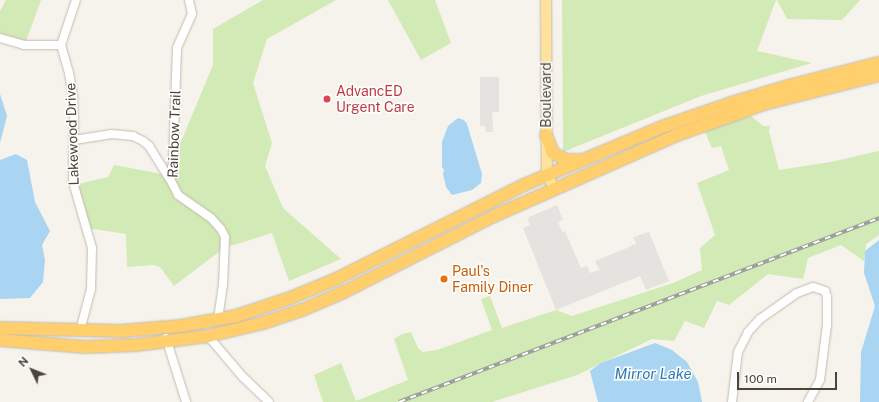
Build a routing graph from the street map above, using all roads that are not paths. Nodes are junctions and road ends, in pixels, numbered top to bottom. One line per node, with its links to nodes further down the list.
1 (76, 0): 5 (street)
2 (189, 0): 12 (street, Rainbow Trail)
3 (546, 0): 8 (main road, Boulevard)
4 (0, 38): 5 (street)
5 (61, 45): 9 (street, Lakewood Drive)
6 (879, 63): 10 (highway)
7 (879, 75): 13 (highway)
8 (546, 135): 10 (highway); 11 (main road, Boulevard)
9 (74, 140): 12 (street); 17 (street, Lakewood Drive)
10 (582, 160): 11 (highway)
11 (547, 176): 13 (main road); 14 (highway)
12 (170, 179): 14 (street, Rainbow Trail)
13 (555, 189): 18 (highway)
14 (218, 320): 16 (highway)
15 (0, 328): 17 (highway)
16 (164, 328): 17 (highway); 20 (street)
17 (80, 331)
18 (208, 336): 20 (highway); 22 (street)
19 (0, 340): 20 (highway)
20 (167, 342): 21 (street)
21 (186, 402)
22 (269, 402)
23 (732, 402): 24 (street)
24 (808, 402)

